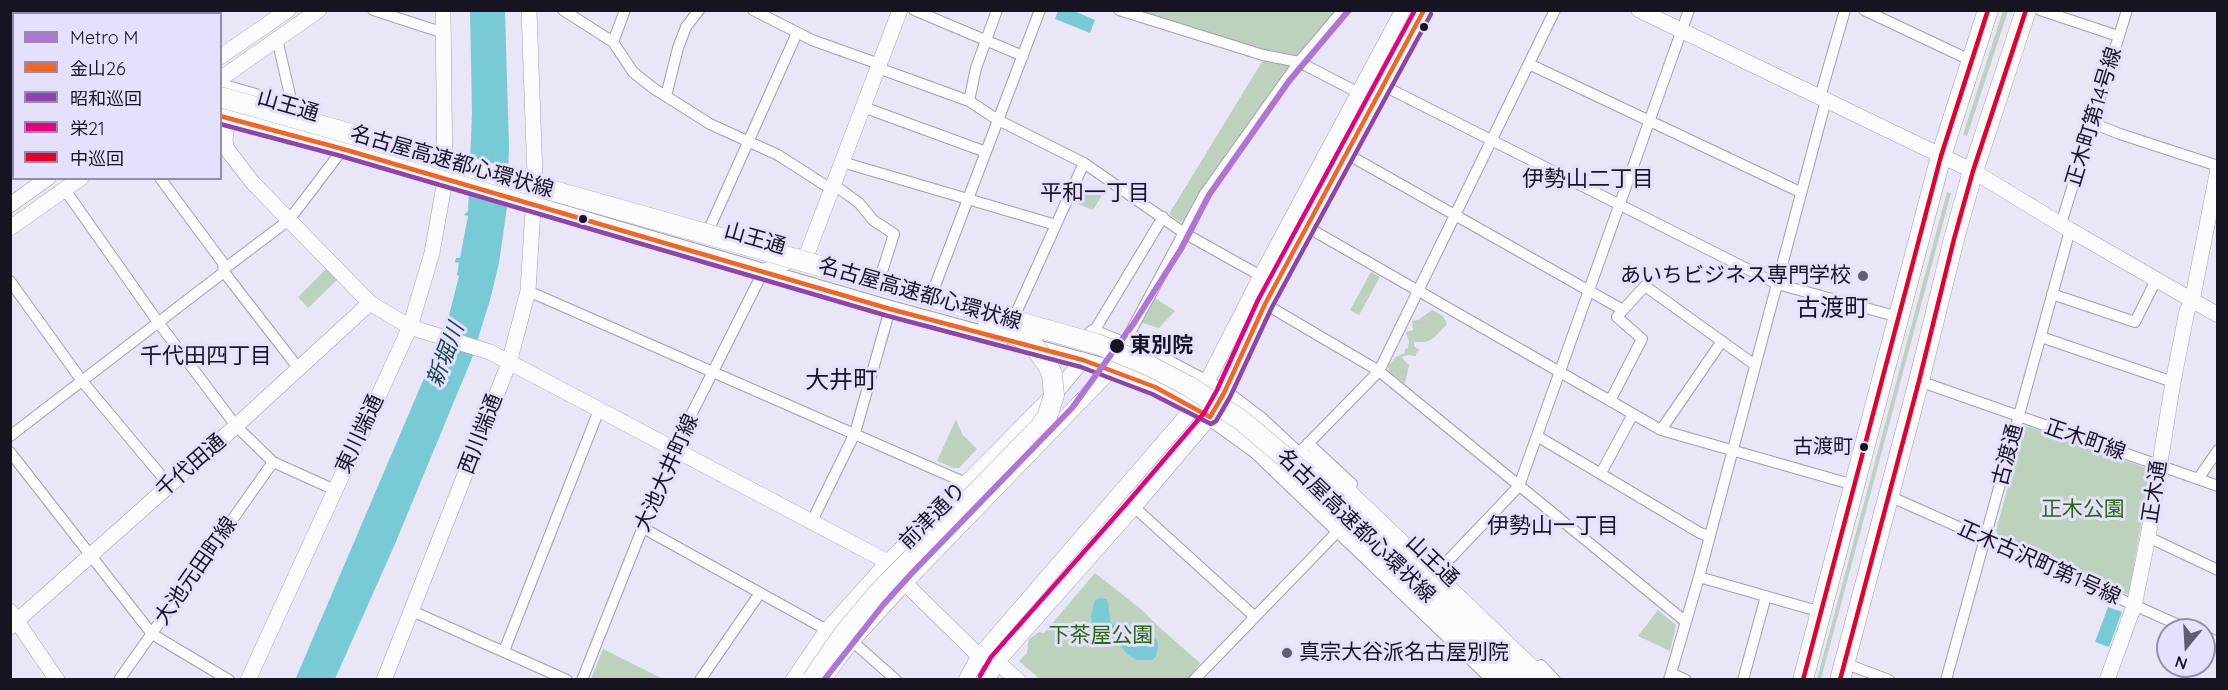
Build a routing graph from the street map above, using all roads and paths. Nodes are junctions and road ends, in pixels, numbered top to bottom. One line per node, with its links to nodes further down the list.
1 (288, 10): 34 (street)
2 (319, 10): 31 (street)
3 (373, 10): 28 (street)
4 (443, 10): 28 (street, 東川端通)
5 (529, 10): 65 (street, 西川端通)
6 (563, 10): 33 (street)
7 (625, 10): 33 (street)
8 (699, 10): 44 (street)
9 (753, 10): 29 (street)
10 (900, 10): 39 (street)
11 (915, 10): 32 (street)
12 (997, 10): 32 (street)
13 (1041, 10): 35 (street)
14 (1119, 10): 37 (street)
15 (1343, 10): 37 (street)
16 (1403, 10): 43 (street)
17 (1424, 10): 41 (street)
18 (1555, 10): 38 (street)
19 (1639, 10): 27 (street)
20 (1689, 10): 27 (street)
21 (1845, 10): 46 (street)
22 (1864, 10): 36 (street)
23 (1988, 10): 36 (highway)
24 (2026, 10): 64 (highway)
25 (2040, 10): 30 (street)
26 (2127, 10): 30 (street, 正木町第14号線)
27 (1682, 30): 46 (street); 52 (street)
28 (444, 33): 57 (street, 東川端通)
29 (797, 33): 39 (street); 55 (street)
30 (2118, 36): 53 (street, 正木町第14号線)
31 (277, 39): 40 (street); 49 (street)
32 (986, 40): 35 (street); 47 (street)
33 (613, 42): 44 (street)
34 (222, 56)
35 (1023, 56): 51 (street)
36 (1972, 61): 60 (highway)
37 (1299, 62): 43 (street); 86 (street)
38 (1529, 64): 52 (street); 54 (street)
39 (879, 66): 47 (street); 48 (street)
40 (222, 77)
41 (1382, 86): 54 (street); 59 (street)
42 (222, 88): 49 (main road, 山王通)
43 (1359, 93): 92 (street)
44 (666, 96): 55 (street)
45 (222, 98): 87 (highway, 名古屋高速都心環状線, bridge)
46 (1823, 98): 60 (street); 72 (street)
47 (969, 101): 51 (street)
48 (863, 107): 58 (street); 61 (street)
49 (293, 108): 57 (main road, 山王通)
50 (224, 117): 56 (main road, 山王通); 80 (street)
51 (998, 120): 58 (street); 62 (street)
52 (1649, 121): 72 (street); 76 (street)
53 (2092, 123): 63 (street); 84 (street, 正木町第14号線)
54 (1491, 141): 76 (street); 78 (street)
55 (748, 143): 70 (street); 82 (street)
56 (343, 149): 69 (main road, 山王通); 80 (street)
57 (444, 151): 65 (main road, 山王通); 69 (street, 東川端通)
58 (986, 152): 73 (street)
59 (1347, 154): 78 (street); 83 (street)
60 (1941, 156): 64 (street); 108 (highway)
61 (842, 162): 70 (street); 73 (street)
62 (1084, 163): 79 (street); 81 (street)
63 (2217, 167): 74 (street, 正木通)
64 (1973, 171): 84 (street); 124 (highway)
65 (535, 177): 77 (street, 西川端通); 82 (main road, 山王通)
66 (45, 180): 75 (street)
67 (78, 180): 71 (street)
68 (161, 180): 89 (street)
69 (445, 180): 77 (main road, 山王通); 110 (street, 東川端通)
70 (832, 187): 88 (street); 91 (street)
71 (65, 190): 85 (street); 109 (street)
72 (1800, 192): 95 (street)
73 (968, 199): 81 (street); 99 (street)
74 (2215, 201): 101 (street, 正木通)
75 (10, 205)
76 (1620, 205): 95 (street); 97 (street)
77 (534, 206): 90 (main road, 山王通); 98 (street, 西川端通)
78 (1455, 215): 96 (street); 97 (street)
79 (1163, 217): 86 (street); 111 (street)
80 (289, 220): 89 (street); 102 (street)
81 (1056, 225): 106 (street)
82 (711, 227): 88 (main road, 山王通)
83 (1307, 227): 96 (street); 103 (street)
84 (2066, 227): 93 (street); 100 (street, 古渡通)
85 (10, 228)
86 (1184, 233): 92 (street); 114 (street)
87 (747, 245): 195 (highway, bridge); 203 (highway, 名古屋高速都心環状線, bridge)
88 (807, 254): 90 (street); 91 (main road, 山王通)
89 (224, 270): 109 (street); 118 (street)
90 (763, 272): 104 (main road, 山王通); 121 (street, 大池大井町線)
91 (881, 275): 99 (main road, 山王通)
92 (1261, 276): 126 (street)
93 (2156, 280): 100 (street); 101 (street)
94 (10, 281): 123 (street)
95 (1776, 284): 108 (street); 117 (street)
96 (1419, 290): 120 (street); 122 (street)
97 (1589, 290): 105 (street); 122 (street)
98 (528, 291): 116 (street, 西川端通); 121 (street)
99 (933, 291): 106 (main road, 山王通)
100 (2052, 294): 112 (street, 古渡通)
101 (2192, 301): 107 (street); 125 (street, 正木通)
102 (370, 303): 110 (street); 118 (street, 千代田通)
103 (1265, 304): 120 (street); 127 (street)
104 (890, 309): 115 (main road, 山王通); 136 (street)
105 (1623, 310): 113 (street); 128 (street)
106 (1016, 313): 111 (main road, 山王通)
107 (2217, 315)
108 (1899, 317): 150 (highway)
109 (158, 322): 123 (street); 134 (street)
110 (410, 327): 116 (street); 153 (street, 東川端通)
111 (1093, 333): 114 (main road, 山王通)
112 (2041, 337): 125 (street); 133 (street, 古渡通)
113 (1722, 341): 117 (street); 135 (street)
114 (1124, 344): 126 (main road, 山王通)
115 (1083, 360): 119 (main road, 山王通); 148 (street, 前津通り)
116 (509, 363): 130 (street); 171 (street, 西川端通)
117 (1755, 365): 142 (street)
118 (299, 369): 134 (street, 千代田通)
119 (1112, 369): 129 (main road, 山王通); 167 (street, 前津通り)
120 (1379, 371): 140 (street); 151 (street)
121 (714, 372): 136 (street); 139 (street, 大池大井町線)
122 (1560, 372): 128 (street); 138 (street)
123 (82, 381): 137 (street); 149 (street)
124 (1920, 381): 133 (street, 正木町線); 154 (highway)
125 (2173, 382): 145 (street, 正木通)
126 (1206, 383): 127 (main road, 山王通); 129 (street)
127 (1224, 393): 132 (street); 140 (main road, 山王通)
128 (1610, 401): 131 (street)
129 (1194, 407): 132 (main road, 山王通); 181 (street)
130 (599, 410): 139 (street); 180 (street)
131 (1633, 414): 135 (street); 146 (street)
132 (1210, 417): 155 (street); 158 (main road, 山王通)
133 (2018, 417): 145 (street, 正木町線); 161 (street, 古渡通)
134 (236, 426): 144 (street); 149 (street, 千代田通)
135 (1661, 430): 142 (street)
136 (855, 433): 148 (street); 156 (street)
137 (10, 436)
138 (1537, 436): 146 (street); 151 (street)
139 (674, 449): 156 (street); 157 (street, 大池大井町線)
140 (1303, 449): 164 (street, 山王通); 204 (main road, 山王通); 205 (highway)
141 (2217, 450): 147 (street)
142 (1733, 451): 150 (street); 159 (street)
143 (10, 452): 162 (street)
144 (273, 462): 153 (street); 178 (street, 大池元田町線)
145 (2159, 466): 147 (street, 正木町線); 160 (street, 正木通)
146 (1601, 473): 159 (street)
147 (2198, 479): 152 (street, 正木町線)
148 (966, 483): 163 (street, 前津通り)
149 (169, 484): 162 (street, 千代田通)
150 (1854, 485): 172 (highway)
151 (1519, 486): 164 (street); 176 (street)
152 (2217, 486)
153 (334, 490): 189 (street, 東川端通)
154 (1889, 496): 161 (street, 正木古沢町第1号線); 183 (highway)
155 (1134, 507): 173 (street); 182 (street)
156 (812, 522): 163 (street)
157 (643, 528): 168 (street); 192 (street, 大池大井町線)
158 (1340, 529): 173 (street); 202 (main road, 山王通)
159 (1709, 536): 166 (street)
160 (2148, 537): 165 (street); 170 (street, 正木通)
161 (1985, 539): 170 (street, 正木古沢町第1号線); 211 (street, 古渡通)
162 (91, 555): 175 (street, 千代田通); 178 (street)
163 (888, 562): 167 (street); 177 (street, 前津通り)
164 (1440, 570): 206 (street, 山王通)
165 (2217, 570)
166 (1699, 577): 169 (street); 176 (street)
167 (905, 583): 179 (street, 前津通り); 181 (street)
168 (760, 593): 177 (street); 193 (street)
169 (1767, 596): 172 (street); 208 (street)
170 (2134, 606): 174 (street, 正木古沢町第1号線); 185 (street, 正木通)
171 (412, 611): 180 (street); 190 (street, 西川端通)
172 (1821, 612): 209 (highway)
173 (1254, 616): 201 (street)
174 (2162, 618)
175 (13, 619): 186 (street)
176 (1686, 622): 184 (street)
177 (827, 630): 194 (street, 前津通り)
178 (152, 634): 187 (street, 大池元田町線); 188 (street)
179 (852, 641): 196 (street, 前津通り); 197 (street)
180 (504, 651): 191 (street)
181 (979, 656): 182 (street); 198 (street)
182 (997, 662): 199 (street); 200 (street)
183 (1842, 671): 210 (street)
184 (1670, 676): 207 (street)
185 (2111, 678)
186 (57, 680)
187 (119, 680)
188 (229, 680)
189 (248, 680)
190 (384, 680)
191 (567, 680)
192 (582, 680)
193 (700, 680)
194 (793, 680)
195 (812, 680)
196 (823, 680)
197 (896, 680)
198 (966, 680)
199 (987, 680)
200 (1017, 680)
201 (1194, 680)
202 (1496, 680)
203 (1517, 680)
204 (1533, 680)
205 (1542, 680)
206 (1555, 680)
207 (1686, 680)
208 (1743, 680)
209 (1803, 680)
210 (1889, 680)
211 (1946, 680)

